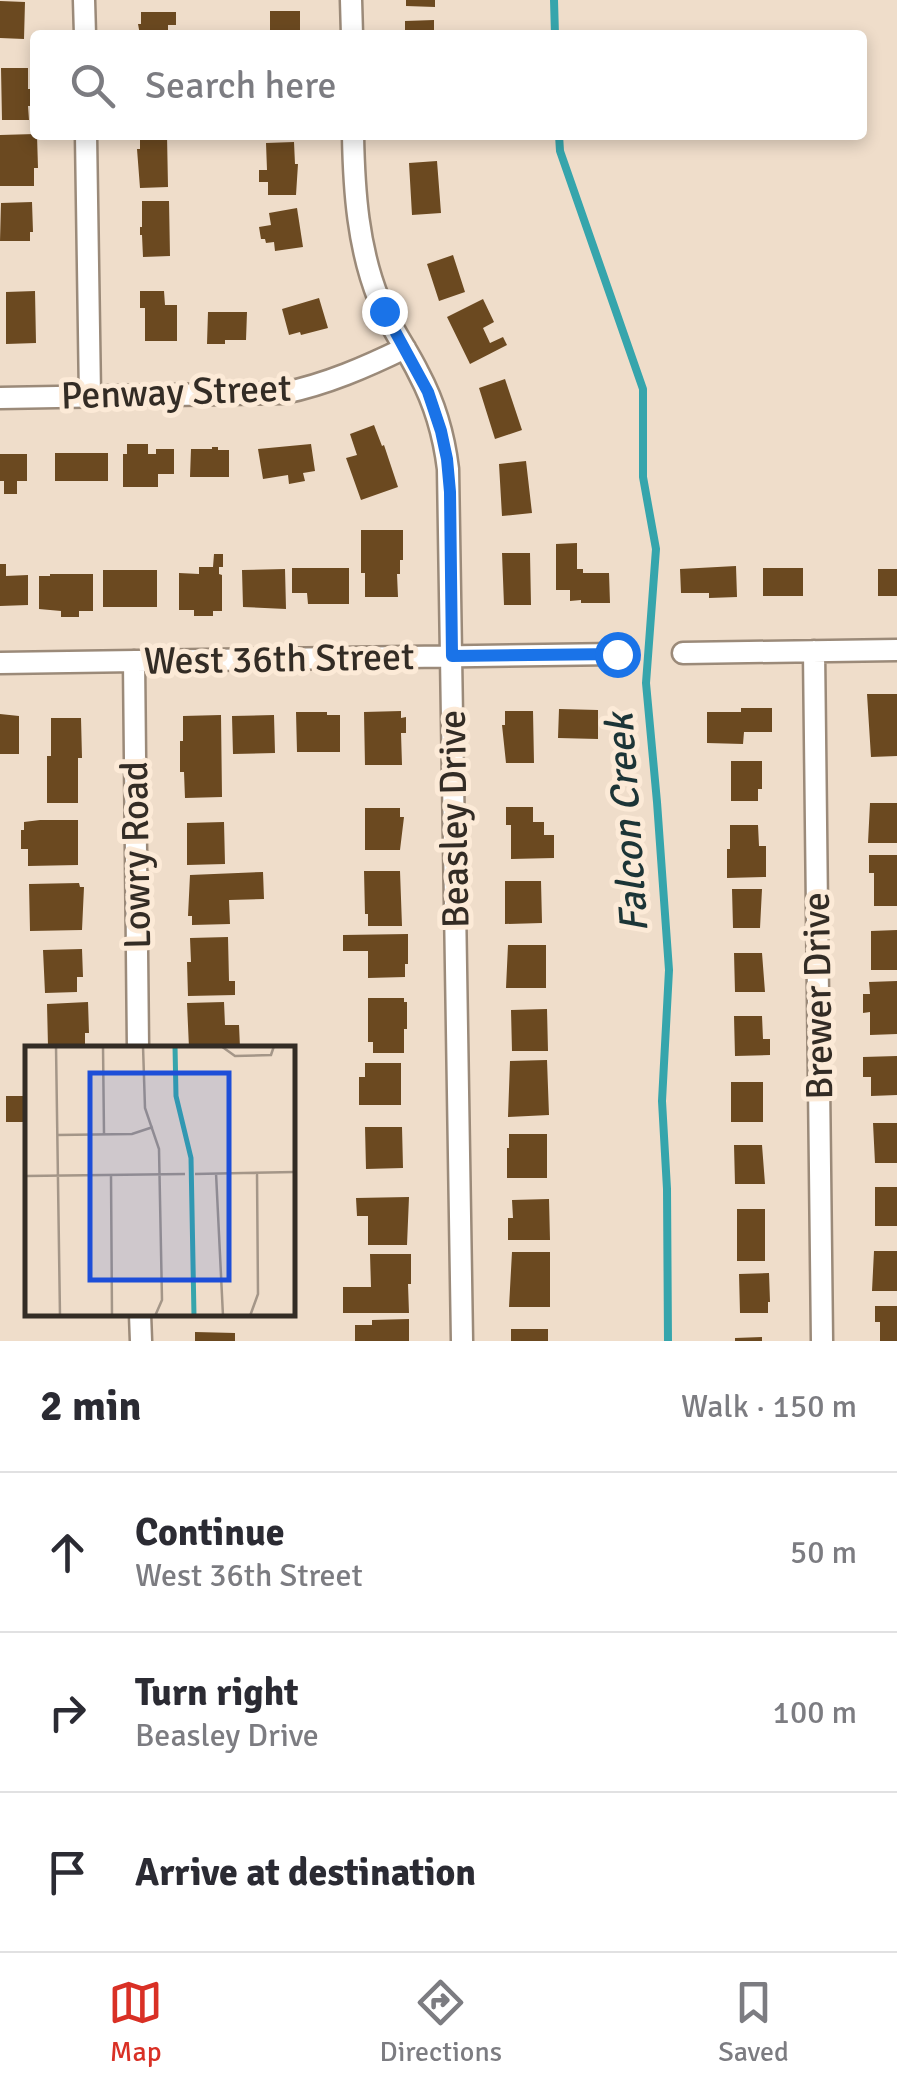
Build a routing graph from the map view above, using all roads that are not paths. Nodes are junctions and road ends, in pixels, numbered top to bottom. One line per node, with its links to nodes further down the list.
1 (84, 0): 3 (street)
2 (351, 0): 4 (street)
3 (84, 30)
4 (352, 30)
5 (86, 140): 8 (street)
6 (353, 140): 7 (street, Beasley Drive)
7 (405, 348): 8 (street, Penway Street); 14 (street, Beasley Drive)
8 (90, 396): 9 (street, Penway Street)
9 (0, 398)
10 (897, 650): 11 (street)
11 (814, 651): 12 (street); 21 (street, Brewer Drive)
12 (683, 653)
13 (617, 654): 14 (street, West 36th Street)
14 (452, 656): 15 (street, West 36th Street); 20 (street, Beasley Drive)
15 (134, 660): 16 (street, West 36th Street); 17 (street, Lowry Road)
16 (0, 663)
17 (138, 1046)
18 (140, 1316): 19 (street)
19 (141, 1341)
20 (462, 1341)
21 (822, 1341)

